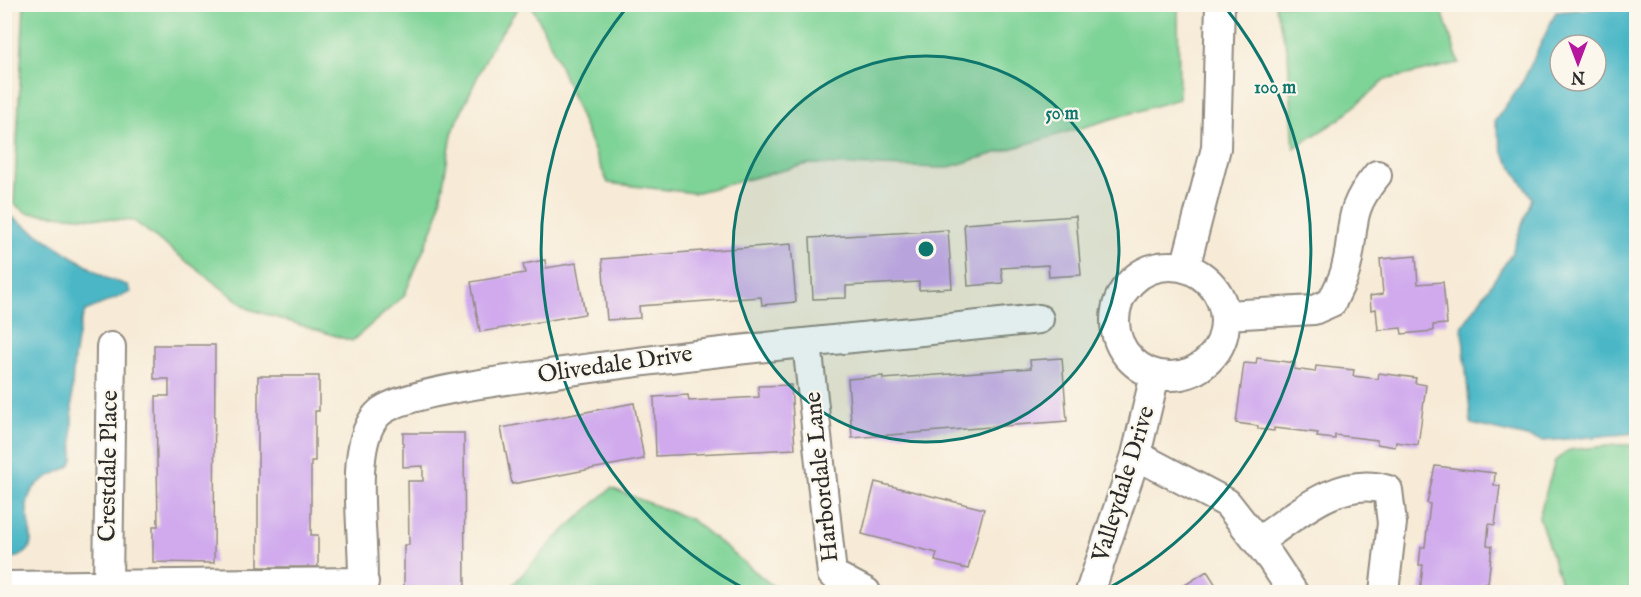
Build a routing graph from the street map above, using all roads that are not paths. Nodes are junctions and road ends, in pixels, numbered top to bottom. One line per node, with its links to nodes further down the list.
1 (1220, 4): 3 (street)
2 (1377, 175): 4 (street)
3 (1185, 268): 4 (street); 8 (street, Valleydale Drive)
4 (1226, 315): 8 (street, Valleydale Drive)
5 (1039, 319): 6 (street, Olivedale Drive)
6 (807, 343): 13 (street, Olivedale Drive); 14 (street, Harbordale Lane)
7 (111, 347): 11 (street, Crestdale Place)
8 (1155, 375): 9 (street, Valleydale Drive)
9 (1136, 455): 10 (street); 15 (street, Valleydale Drive)
10 (1258, 542): 16 (street); 17 (street)
11 (108, 585): 12 (street); 13 (street)
12 (4, 586)
13 (363, 587)
14 (866, 592)
15 (1090, 592)
16 (1293, 592)
17 (1384, 592)

